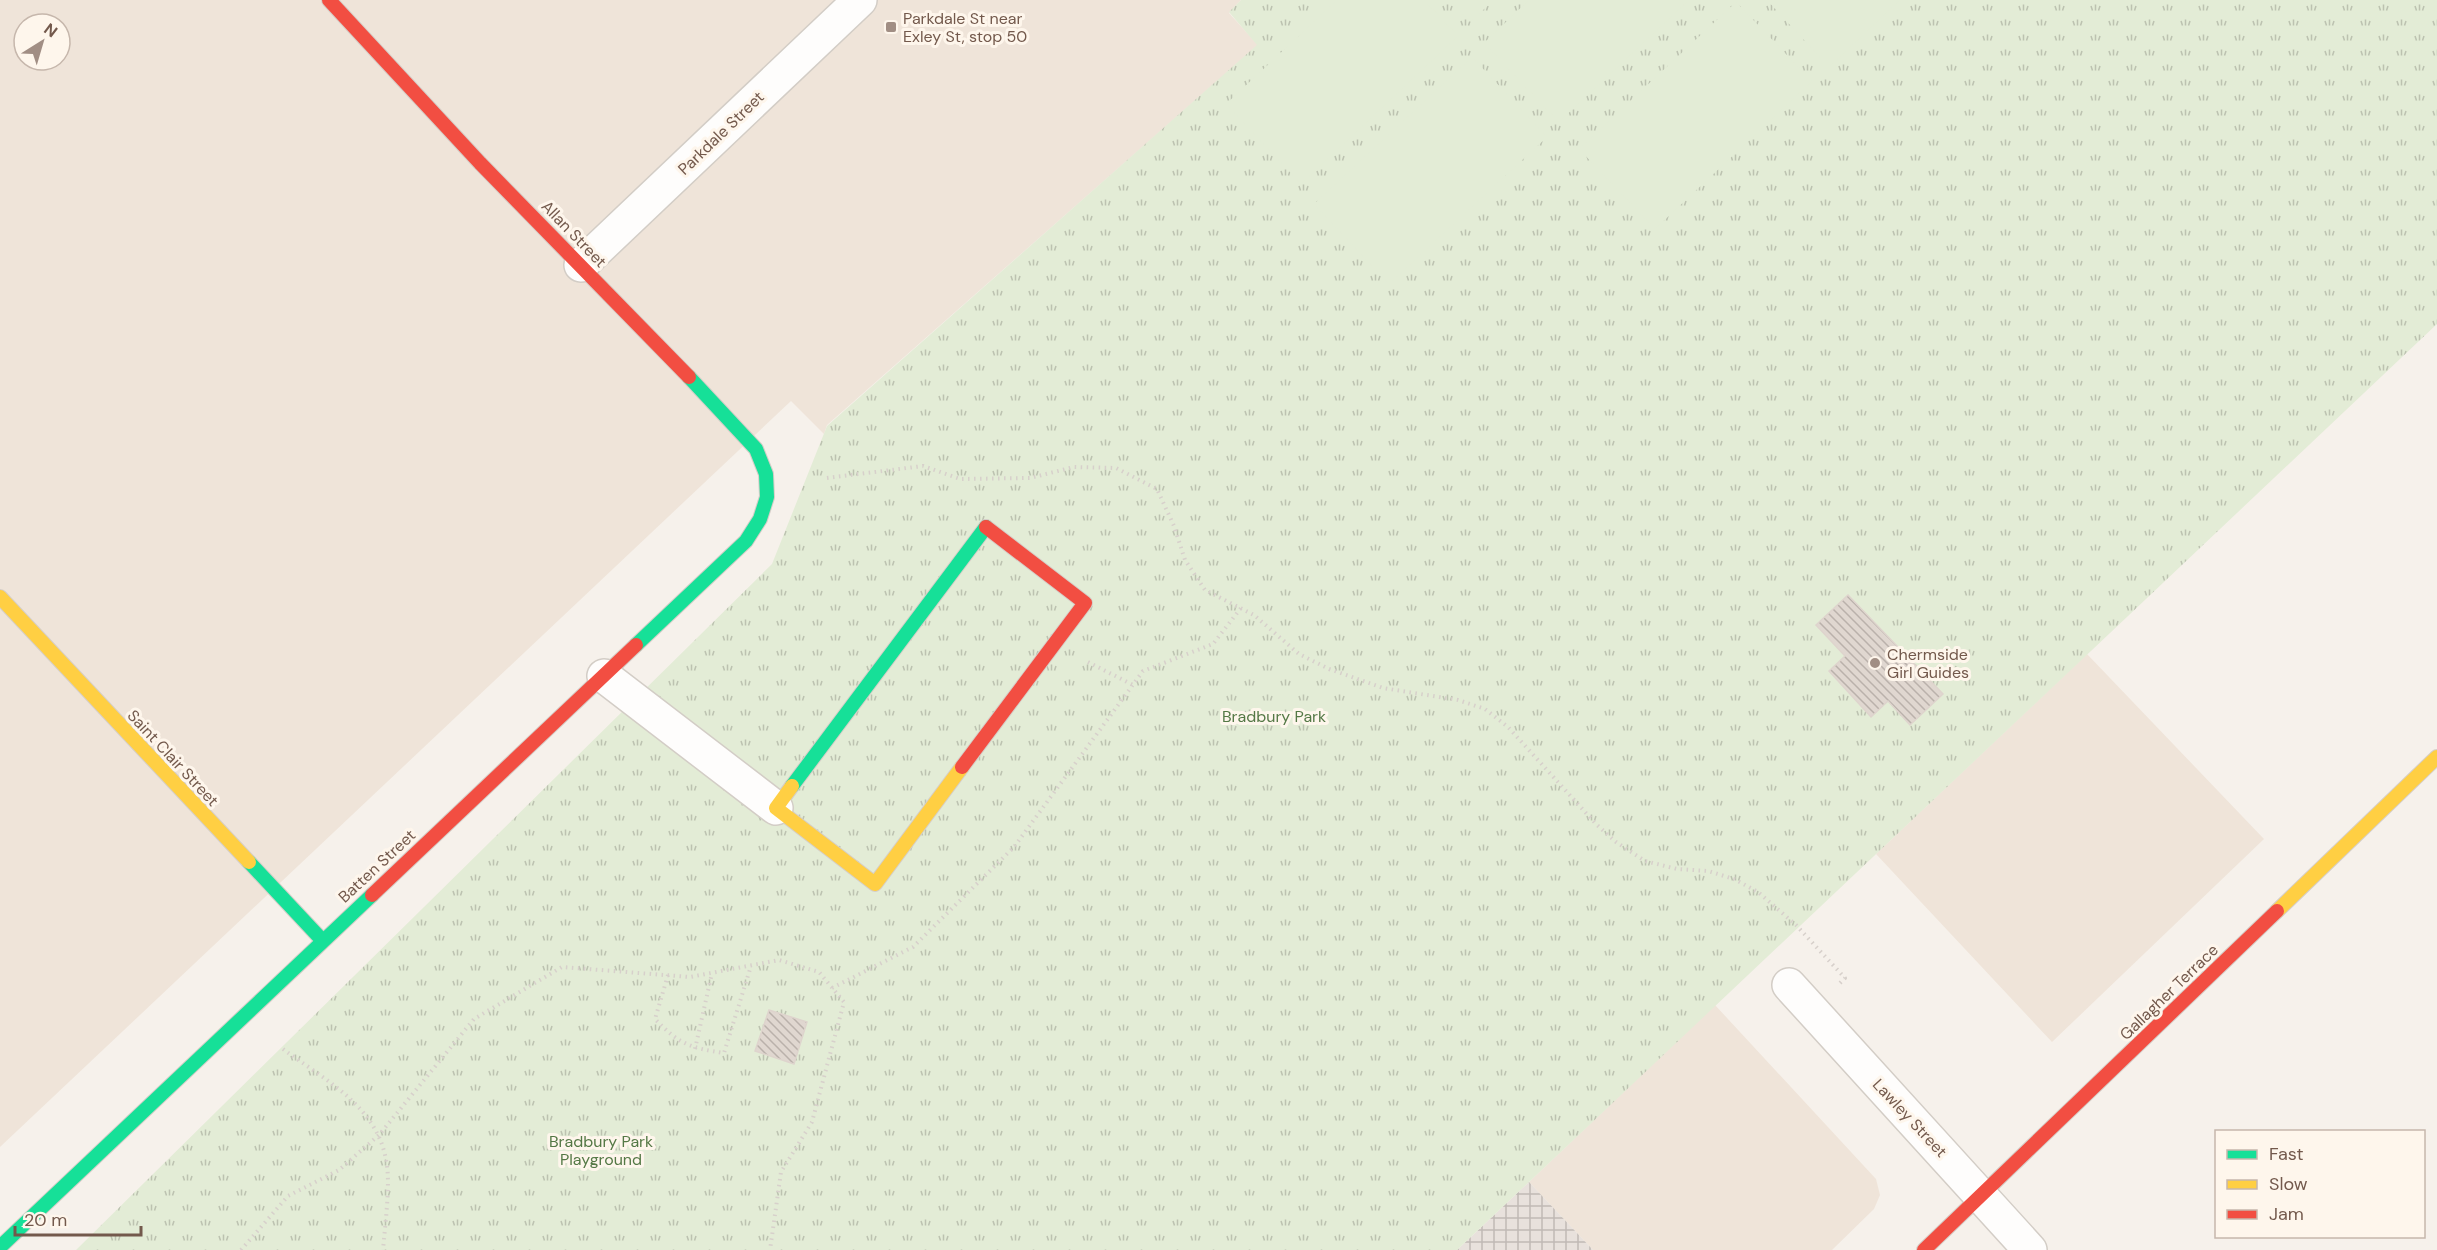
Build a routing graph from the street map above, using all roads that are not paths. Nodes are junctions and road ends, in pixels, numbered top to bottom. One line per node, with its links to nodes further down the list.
1 (328, 0): 3 (street, Allan Street)
2 (860, 0): 3 (street, Parkdale Street)
3 (581, 265): 4 (street, Allan Street)
4 (766, 503): 6 (street, Batten Street)
5 (0, 597): 9 (street, Saint Clair Street)
6 (604, 676): 8 (street); 9 (street, Batten Street)
7 (2437, 757): 11 (street, Gallagher Terrace)
8 (776, 808): 8 (street)
9 (322, 940): 12 (street, Batten Street)
10 (1789, 985): 11 (street, Lawley Street)
11 (1981, 1196): 13 (street, Gallagher Terrace); 14 (street, Lawley Street)
12 (0, 1247)
13 (1924, 1250)
14 (2030, 1250)

